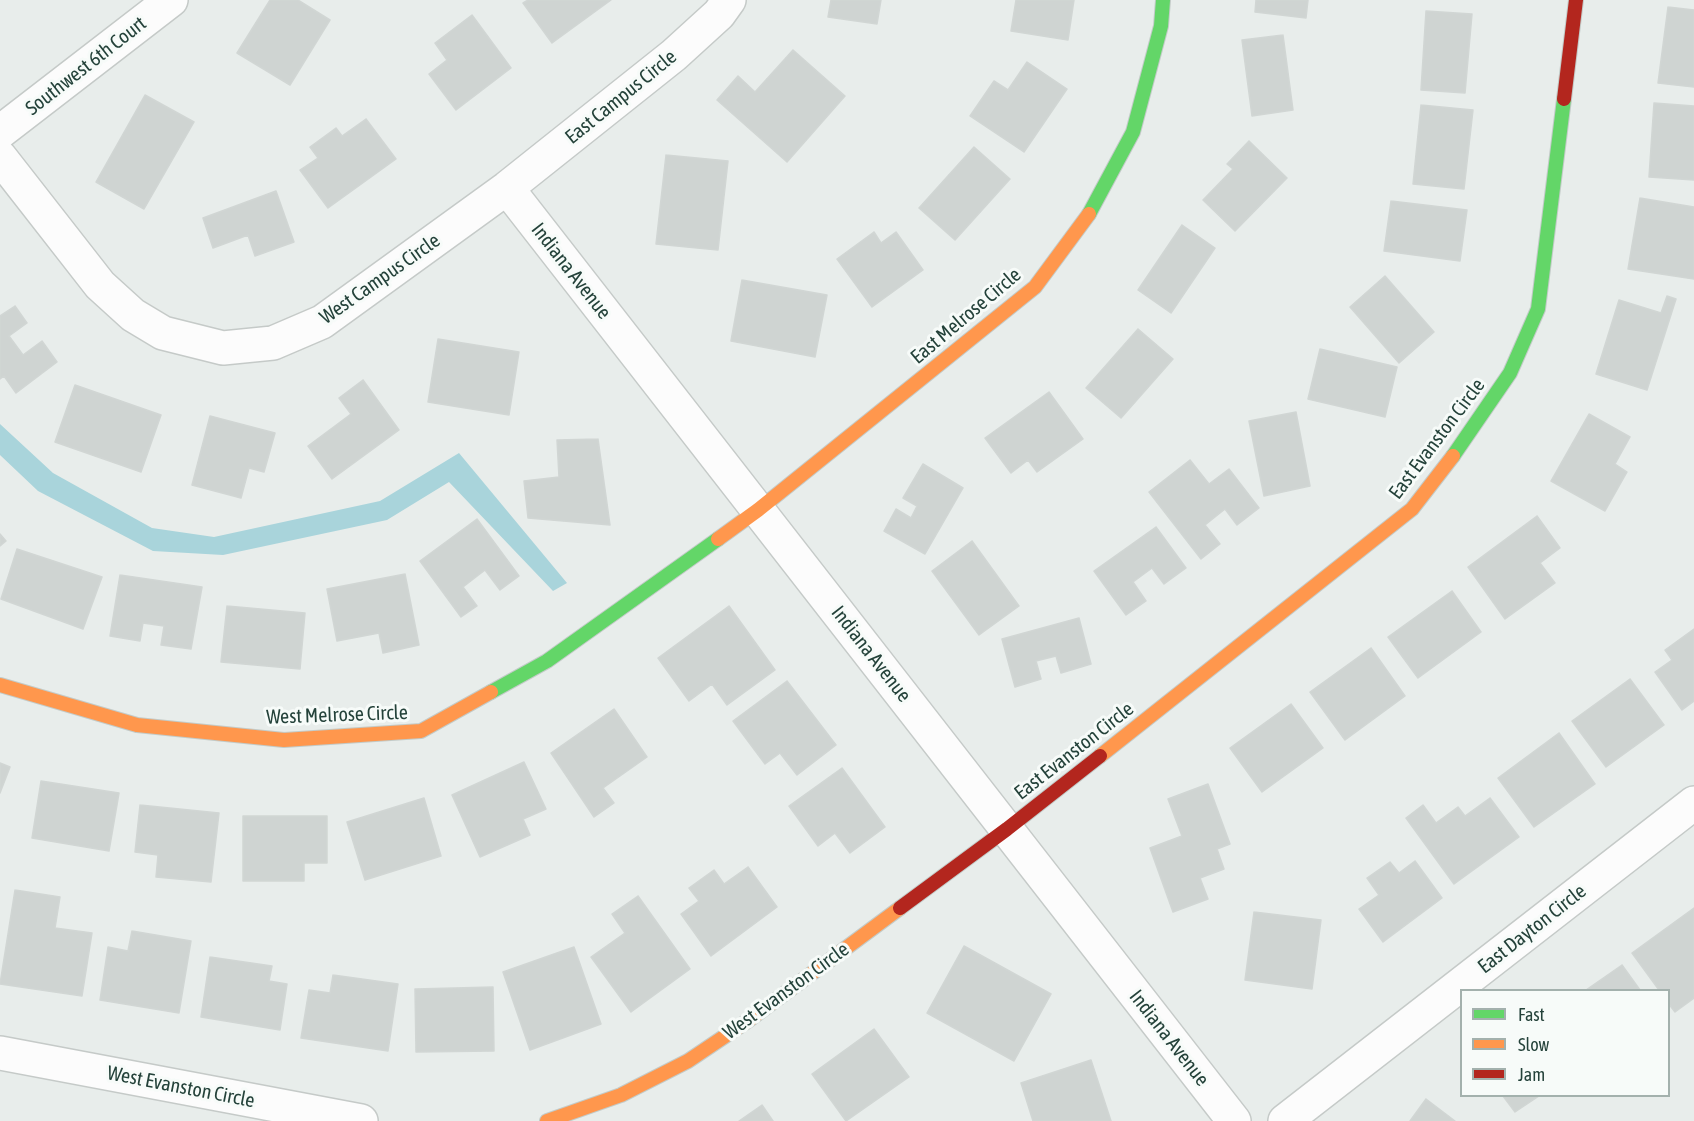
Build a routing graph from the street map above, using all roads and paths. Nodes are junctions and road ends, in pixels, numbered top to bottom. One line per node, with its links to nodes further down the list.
1 (171, 0): 5 (street, Southwest 6th Court)
2 (729, 0): 7 (street, East Campus Circle)
3 (1163, 0): 8 (street, East Melrose Circle)
4 (1576, 0): 11 (street, East Evanston Circle)
5 (0, 132)
6 (0, 157): 7 (street, West Campus Circle)
7 (507, 188): 8 (street, Indiana Avenue)
8 (758, 510): 9 (street, West Melrose Circle); 11 (street, Indiana Avenue)
9 (0, 685)
10 (1694, 803): 16 (street, East Dayton Circle)
11 (1007, 829): 14 (street, West Evanston Circle); 15 (street, Indiana Avenue)
12 (0, 1053): 13 (street, West Evanston Circle)
13 (361, 1121)
14 (547, 1121)
15 (1234, 1121)
16 (1285, 1121)

